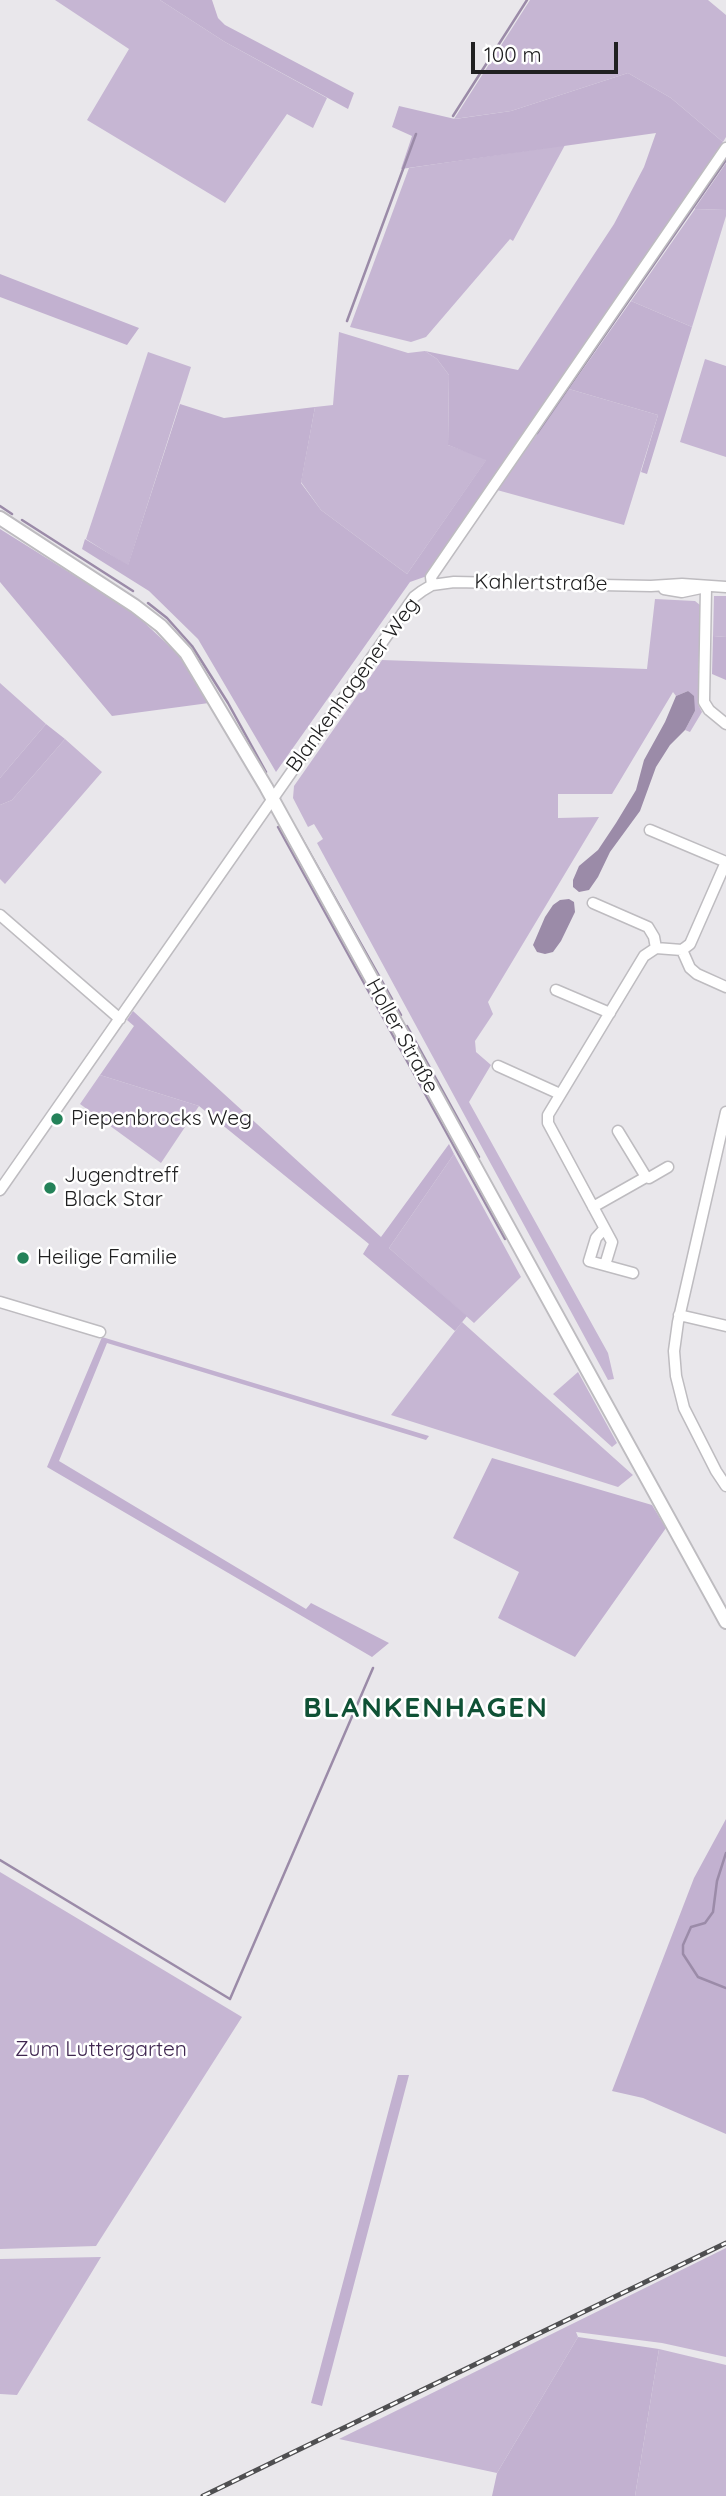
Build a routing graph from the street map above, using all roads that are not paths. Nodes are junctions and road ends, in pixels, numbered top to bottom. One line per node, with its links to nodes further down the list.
1 (726, 148): 3 (street, Blankenhagener Weg)
2 (0, 519): 7 (street, Holler Straße)
3 (432, 585): 4 (street, Kahlertstraße); 7 (street, Blankenhagener Weg)
4 (705, 587): 5 (street, Kahlertstraße); 6 (street)
5 (726, 587)
6 (726, 724)
7 (272, 799): 17 (street, Blankenhagener Weg); 34 (street, Holler Straße)
8 (650, 830): 9 (street)
9 (726, 862): 13 (street)
10 (593, 903): 12 (street)
11 (0, 915): 17 (street)
12 (656, 948): 13 (street); 16 (street)
13 (682, 950): 14 (street)
14 (726, 987)
15 (556, 990): 16 (street)
16 (610, 1013): 19 (street)
17 (120, 1019): 24 (street, Blankenhagener Weg)
18 (498, 1066): 19 (street)
19 (560, 1094): 25 (street)
20 (726, 1112): 30 (street)
21 (618, 1131): 23 (street)
22 (668, 1167): 23 (street)
23 (646, 1177): 25 (street)
24 (0, 1190)
25 (593, 1207): 26 (street)
26 (604, 1229): 27 (street); 27 (street)
27 (605, 1265): 28 (street)
28 (633, 1273)
29 (0, 1302): 32 (street)
30 (679, 1315): 31 (street); 33 (street)
31 (726, 1326)
32 (100, 1332)
33 (726, 1486)
34 (726, 1622)

